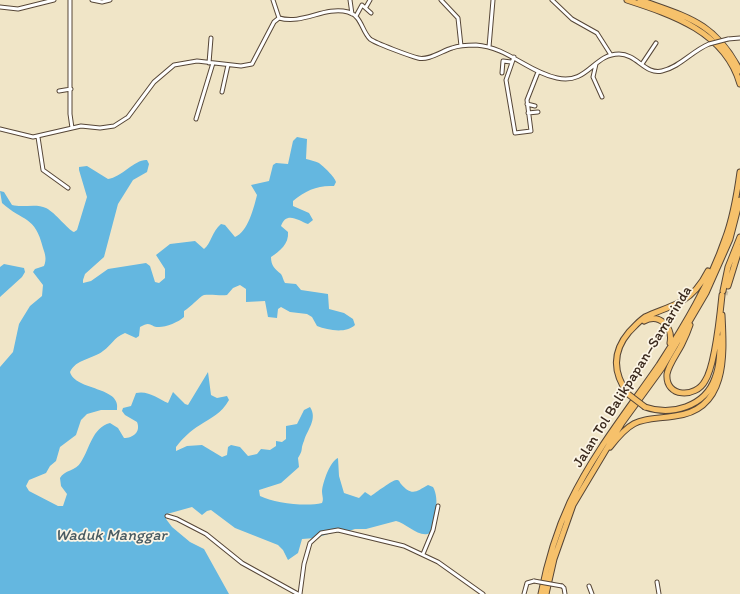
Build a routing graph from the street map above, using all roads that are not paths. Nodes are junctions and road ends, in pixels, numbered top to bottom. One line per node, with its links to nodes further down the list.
1 (54, 0): 13 (street)
2 (70, 0): 35 (street)
3 (92, 0): 4 (street)
4 (110, 0)
5 (273, 0): 17 (street)
6 (350, 0): 16 (street)
7 (370, 0): 14 (street)
8 (441, 0): 21 (street)
9 (492, 0): 22 (street)
10 (552, 0): 23 (street)
11 (626, 0): 34 (highway)
12 (640, 0): 31 (highway)
13 (0, 7)
14 (366, 7): 15 (street); 16 (street)
15 (371, 13)
16 (354, 15): 17 (street); 21 (street)
17 (279, 18): 30 (street)
18 (211, 38): 25 (street)
19 (740, 38): 29 (street, bridge)
20 (656, 43): 29 (street)
21 (461, 46): 22 (street)
22 (489, 47): 24 (street)
23 (611, 55): 28 (street); 29 (street)
24 (514, 57): 26 (street); 32 (street)
25 (209, 62): 27 (street); 44 (street)
26 (512, 62): 33 (street); 42 (street)
27 (213, 63): 30 (street); 43 (street)
28 (596, 64): 32 (street); 38 (street)
29 (642, 64)
30 (228, 65): 37 (street)
31 (740, 71)
32 (538, 72): 39 (street)
33 (502, 73)
34 (740, 84)
35 (71, 89): 36 (street); 44 (street)
36 (59, 91)
37 (222, 92)
38 (602, 97)
39 (527, 104): 40 (street); 42 (street)
40 (535, 106)
41 (538, 112): 42 (street)
42 (528, 113)
43 (196, 119)
44 (72, 128): 46 (street)
45 (0, 129): 46 (street)
46 (38, 137): 48 (street)
47 (740, 172): 51 (highway, Jalan Tol Balikpapan–Samarinda)
48 (68, 188)
49 (740, 200): 54 (highway, Jalan Tol Balikpapan–Samarinda)
50 (740, 237): 53 (highway)
51 (726, 238): 56 (highway, Jalan Tol Balikpapan–Samarinda); 57 (highway)
52 (740, 248): 53 (highway)
53 (724, 293): 55 (highway)
54 (698, 307): 55 (highway); 58 (highway, Jalan Tol Balikpapan–Samarinda)
55 (721, 315): 57 (highway, bridge); 58 (highway)
56 (669, 348): 57 (highway); 67 (highway, Jalan Tol Balikpapan–Samarinda)
57 (629, 393)
58 (591, 473): 68 (highway, Jalan Tol Balikpapan–Samarinda)
59 (438, 506): 61 (street)
60 (167, 516): 64 (street)
61 (423, 554): 64 (street); 65 (street)
62 (657, 582): 71 (street)
63 (590, 586): 70 (street)
64 (299, 594)
65 (483, 594)
66 (524, 594): 69 (street, bridge)
67 (541, 594)
68 (546, 594)
69 (565, 594)
70 (592, 594)
71 (659, 594)

